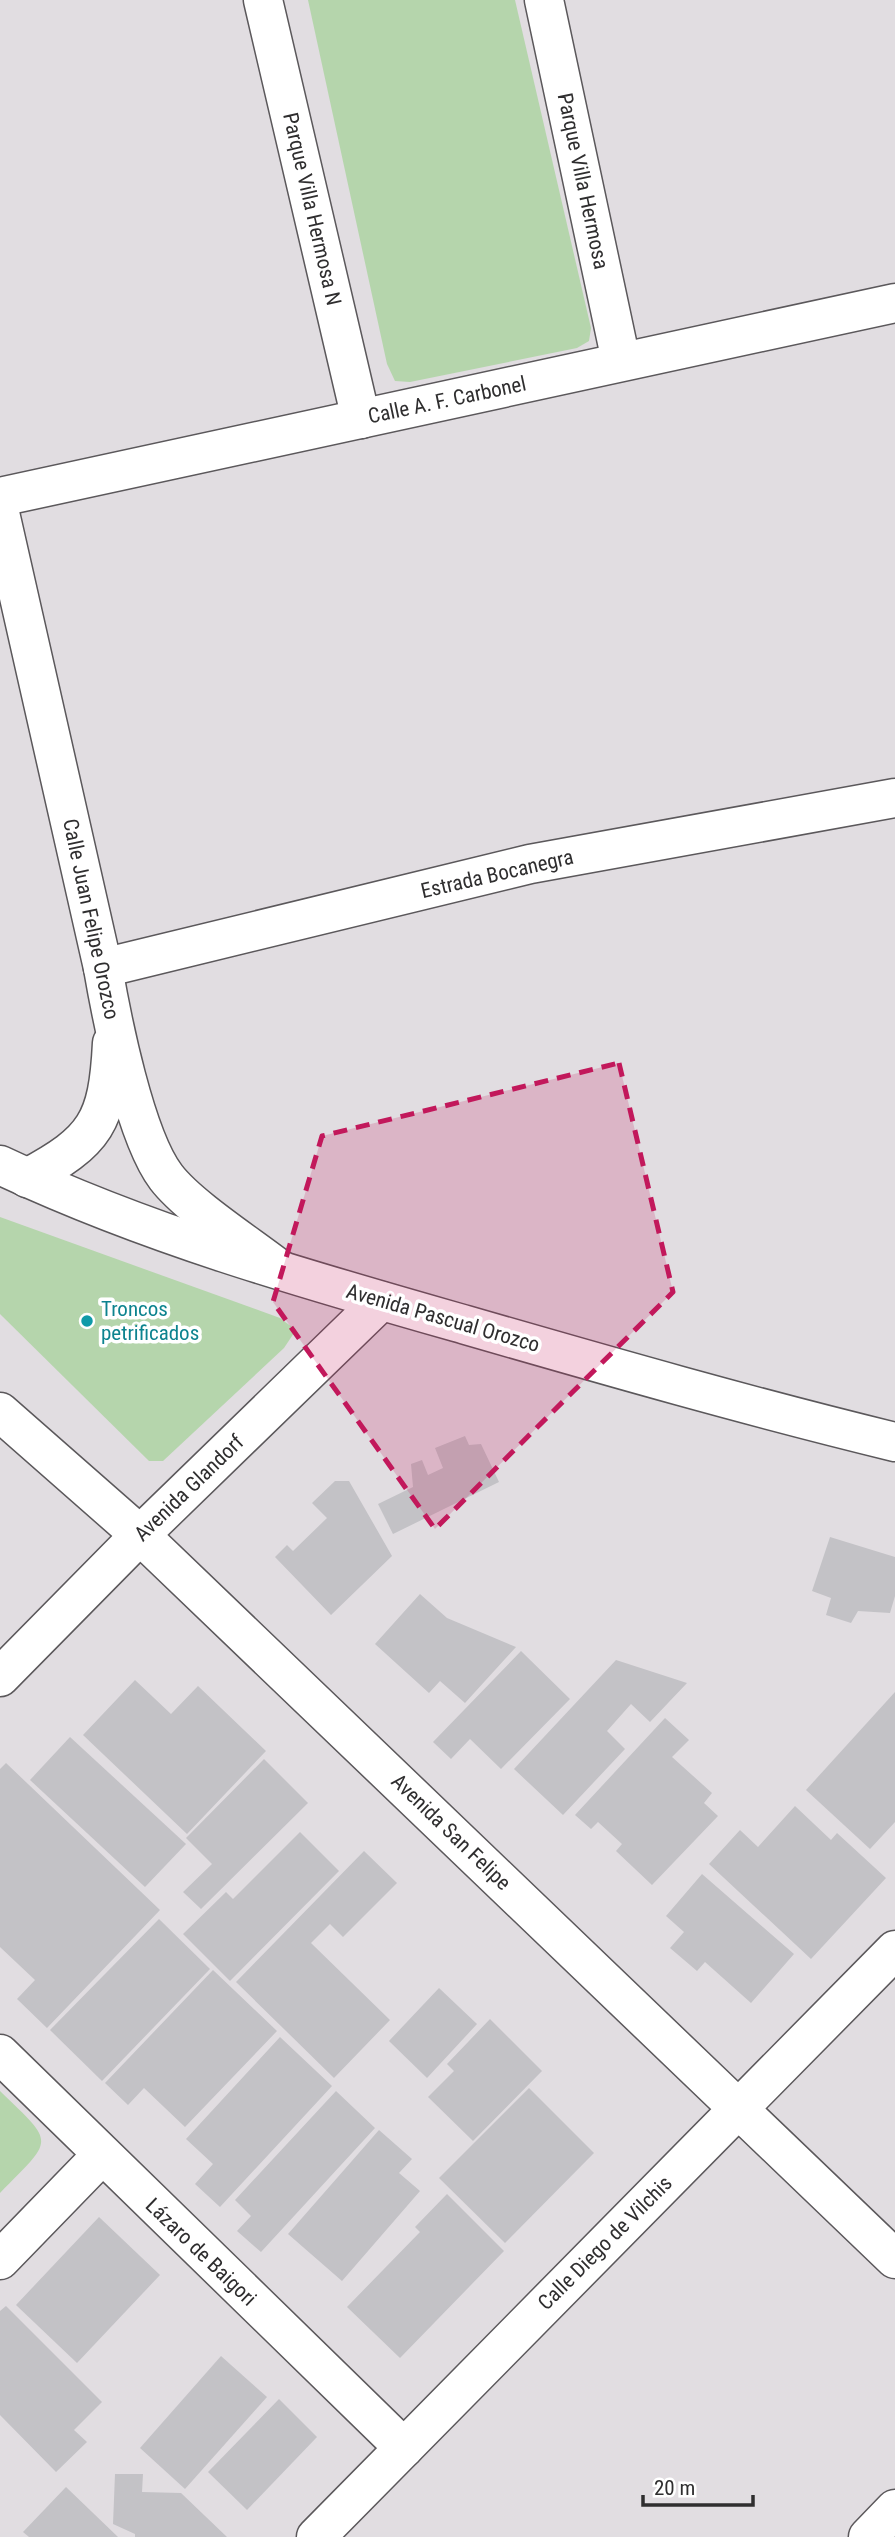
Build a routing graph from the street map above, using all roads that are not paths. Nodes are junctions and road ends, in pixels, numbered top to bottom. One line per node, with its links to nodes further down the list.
1 (263, 0): 5 (street, Parque Villa Hermosa N)
2 (544, 0): 4 (street, Parque Villa Hermosa)
3 (895, 303): 4 (street, Calle A. F. Carbonel)
4 (621, 361): 5 (street, Calle A. F. Carbonel)
5 (361, 419): 6 (street, Calle A. F. Carbonel)
6 (0, 497)
7 (0, 513): 9 (street, Calle Juan Felipe Orozco)
8 (895, 798): 9 (street, Estrada Bocanegra)
9 (103, 968): 10 (street, Calle Juan Felipe Orozco)
10 (113, 1024): 11 (street); 12 (street, Calle Juan Felipe Orozco)
11 (13, 1171): 12 (street, Avenida Pascual Orozco)
12 (279, 1269): 13 (street, Avenida Pascual Orozco)
13 (381, 1301): 15 (street, Avenida Pascual Orozco); 16 (street, Avenida Glandorf)
14 (0, 1412): 16 (street, Avenida San Felipe)
15 (895, 1442)
16 (140, 1535): 17 (street, Avenida Glandorf); 20 (street, Avenida San Felipe)
17 (0, 1677)
18 (895, 1950): 20 (street, Calle Diego de Vilchis)
19 (0, 2054): 21 (street, Lázaro de Baigori)
20 (740, 2107): 22 (street, Avenida San Felipe); 24 (street, Calle Diego de Vilchis)
21 (101, 2156): 23 (street); 24 (street, Lázaro de Baigori)
22 (895, 2259)
23 (0, 2260)
24 (404, 2448): 26 (street, Calle Diego de Vilchis)
25 (895, 2510): 27 (street)
26 (316, 2537)
27 (868, 2537)

